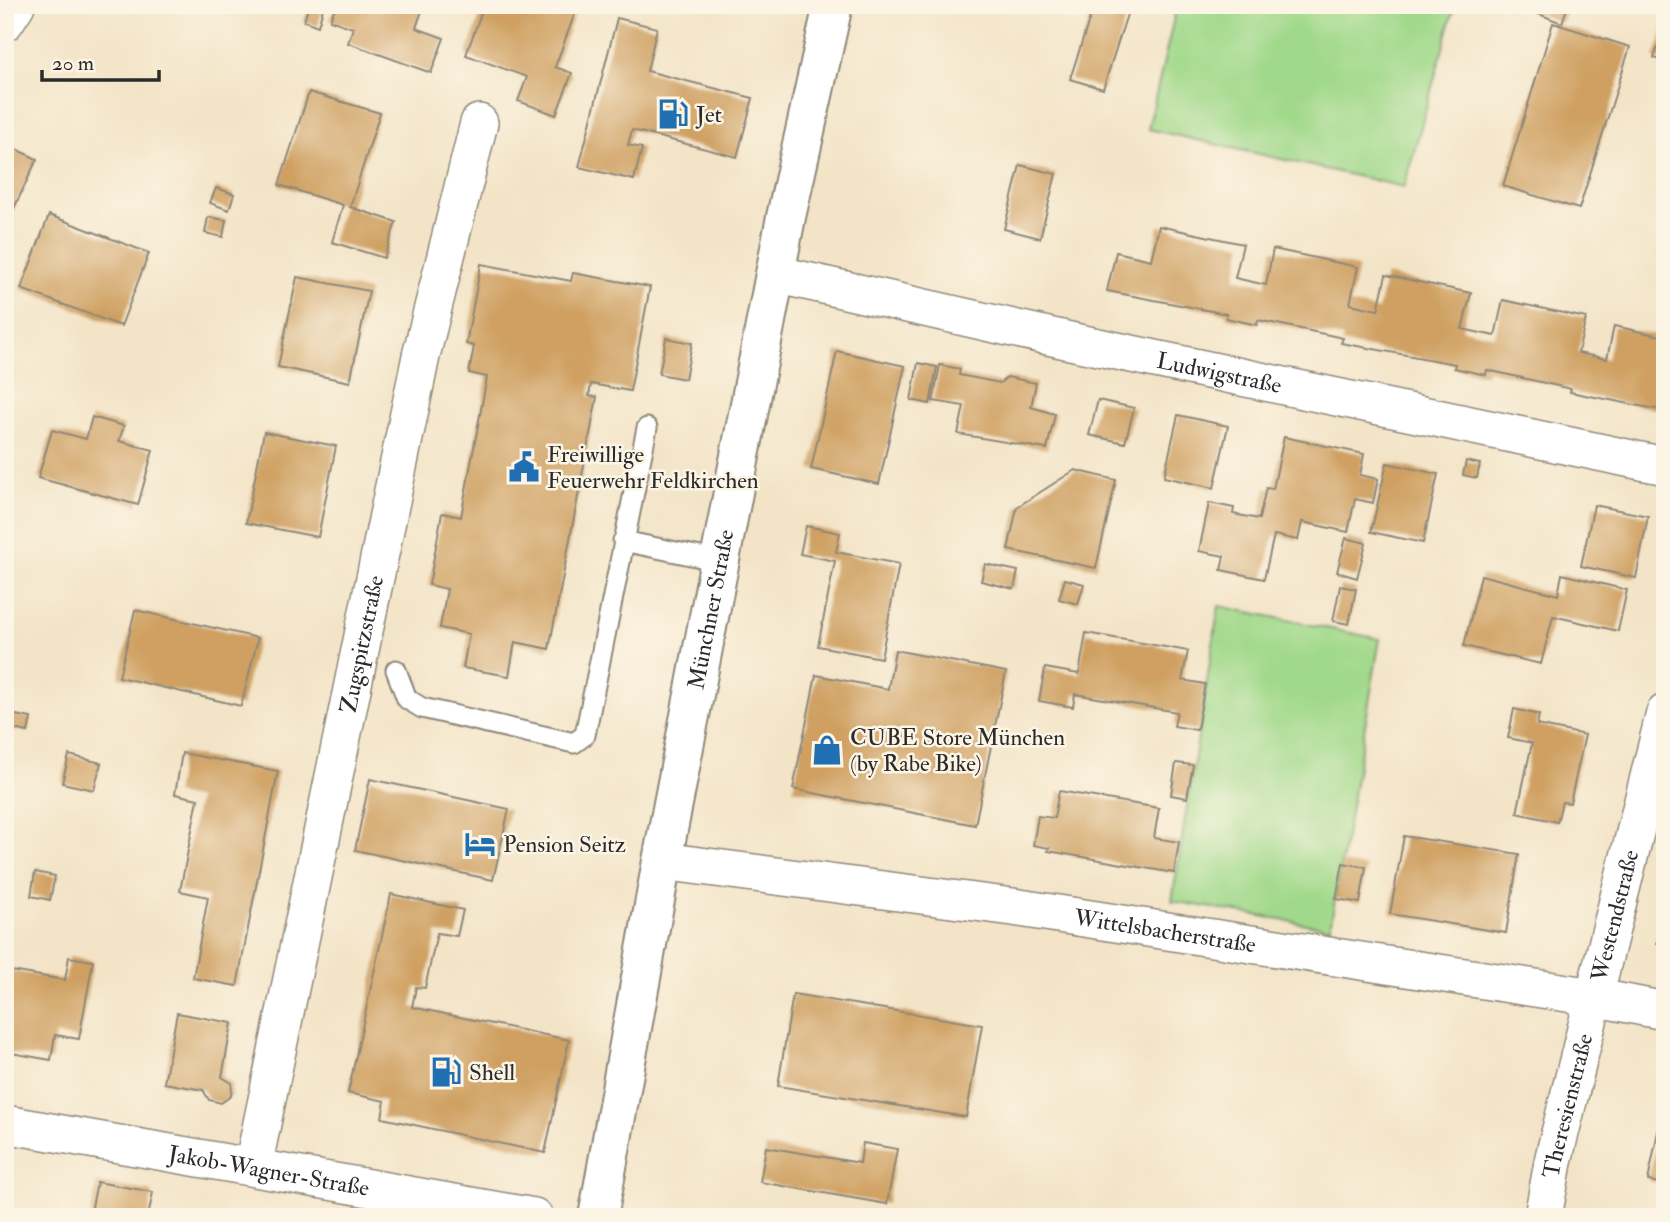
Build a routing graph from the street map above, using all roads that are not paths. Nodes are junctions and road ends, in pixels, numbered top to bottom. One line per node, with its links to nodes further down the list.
1 (16, 5): 3 (street)
2 (833, 5): 5 (street, Münchner Straße)
3 (5, 22)
4 (479, 123): 16 (street, Zugspitzstraße)
5 (775, 274): 7 (street, Ludwigstraße); 9 (street, Münchner Straße)
6 (647, 428): 8 (lane)
7 (1665, 466)
8 (623, 541): 9 (lane); 10 (lane)
9 (720, 561): 12 (street, Münchner Straße)
10 (396, 670)
11 (1665, 713): 13 (street, Westendstraße)
12 (662, 861): 13 (street, Wittelsbacherstraße); 18 (street, Münchner Straße)
13 (1593, 997): 14 (street, Wittelsbacherstraße); 19 (street, Theresienstraße)
14 (1665, 1012)
15 (5, 1124): 16 (street, Jakob-Wagner-Straße)
16 (253, 1167): 17 (street, Jakob-Wagner-Straße)
17 (534, 1217)
18 (598, 1217)
19 (1543, 1217)

